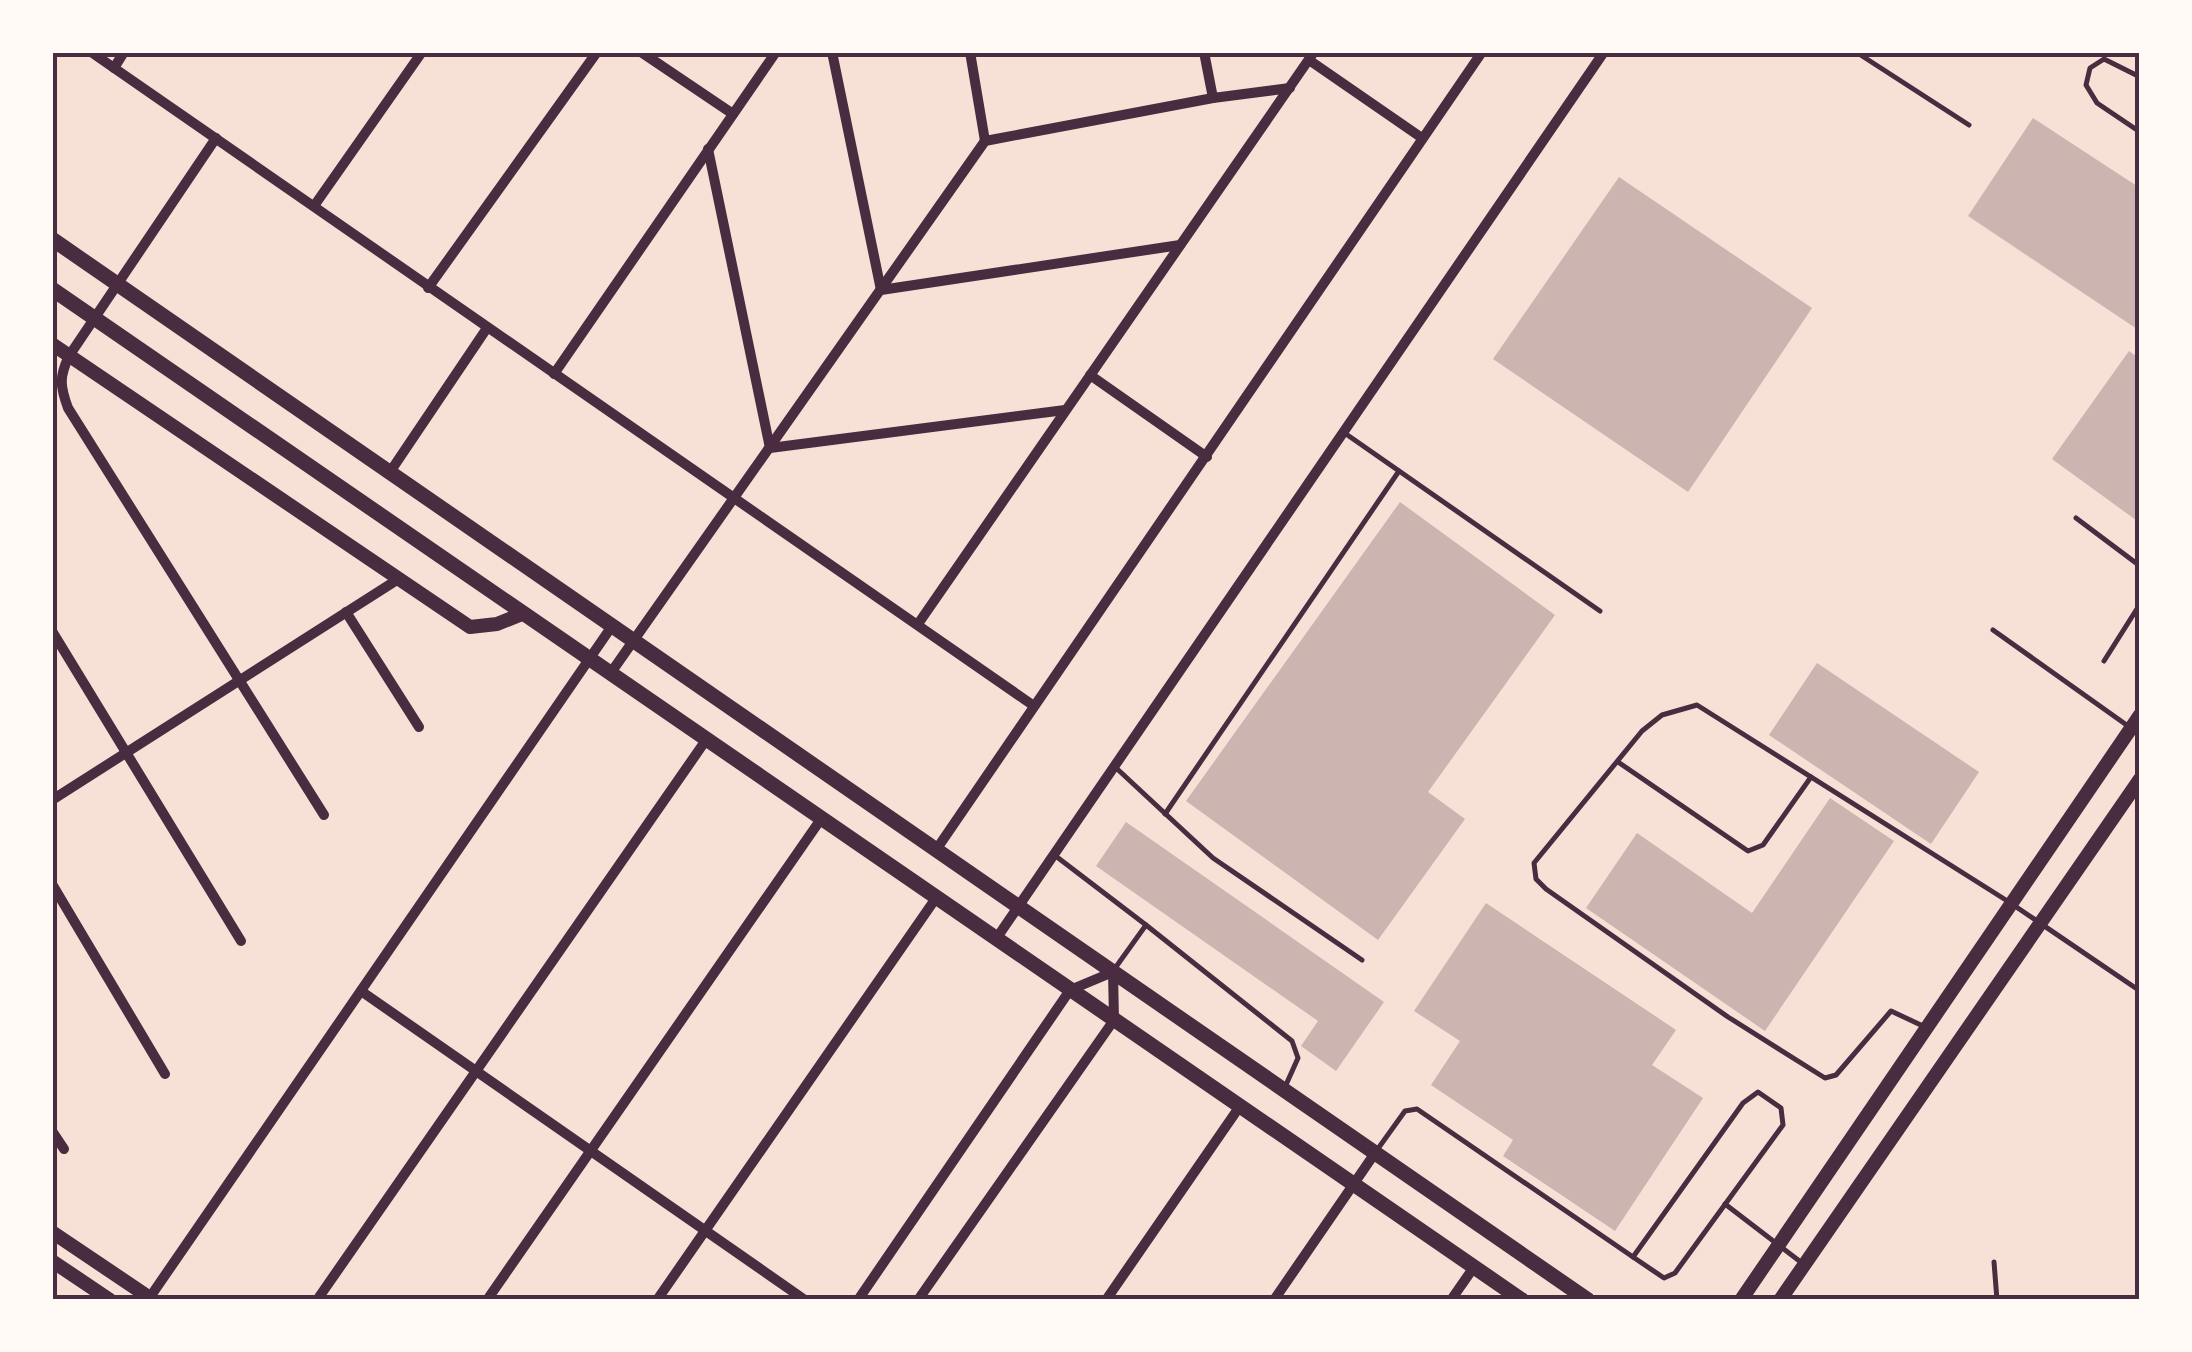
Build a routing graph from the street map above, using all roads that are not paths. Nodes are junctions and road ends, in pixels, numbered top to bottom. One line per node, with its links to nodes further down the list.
1 (92, 52): 14 (street)
2 (124, 52): 14 (street)
3 (422, 52): 25 (street)
4 (597, 52): 29 (street)
5 (640, 52): 18 (street)
6 (776, 52): 18 (street)
7 (832, 52): 31 (street)
8 (970, 52): 23 (street)
9 (1204, 52): 17 (street)
10 (1482, 52): 22 (street)
11 (1604, 52): 39 (street)
12 (1856, 52): 19 (lane)
13 (1312, 56): 16 (street); 22 (street)
14 (114, 68): 21 (street)
15 (2140, 77): 20 (lane)
16 (1290, 88): 17 (street); 27 (street)
17 (1214, 98): 23 (street)
18 (733, 114): 24 (street)
19 (1969, 126)
20 (2140, 132)
21 (216, 138): 25 (street); 28 (street)
22 (1422, 138): 41 (street)
23 (985, 142): 31 (street)
24 (708, 150): 36 (street); 40 (street)
25 (314, 206): 29 (street)
26 (52, 239): 28 (main road)
27 (1180, 246): 31 (street); 37 (street)
28 (119, 285): 32 (street); 42 (main road)
29 (428, 288): 33 (street)
30 (52, 289): 32 (main road)
31 (880, 290): 40 (street)
32 (96, 319): 35 (street); 51 (main road)
33 (487, 328): 36 (street); 42 (street)
34 (52, 344): 35 (street)
35 (70, 356): 47 (street); 60 (street)
36 (554, 374): 44 (street)
37 (1090, 375): 38 (street); 41 (street)
38 (1066, 410): 40 (street); 52 (street)
39 (1346, 434): 43 (lane); 67 (street)
40 (770, 448): 44 (street)
41 (1208, 456): 61 (street)
42 (390, 472): 53 (main road)
43 (1400, 472): 49 (lane); 71 (lane)
44 (732, 500): 52 (street); 56 (street)
45 (2076, 518): 46 (lane)
46 (2140, 566)
47 (400, 578): 50 (street); 51 (street)
48 (2140, 604): 58 (lane)
49 (1600, 611)
50 (346, 612): 60 (street); 63 (street)
51 (522, 614): 57 (main road)
52 (918, 624): 61 (street)
53 (612, 626): 56 (main road); 57 (street)
54 (1993, 630): 62 (lane)
55 (52, 631): 65 (street)
56 (634, 641): 59 (street); 74 (main road)
57 (589, 660): 59 (main road); 88 (street)
58 (2104, 662)
59 (610, 674): 64 (main road)
60 (240, 680): 65 (street); 72 (street)
61 (1034, 706): 74 (street)
62 (2135, 721): 78 (street)
63 (418, 726)
64 (706, 740): 73 (main road); 91 (street)
65 (127, 752): 70 (street); 83 (street)
66 (1617, 762): 68 (lane); 68 (lane); 90 (lane)
67 (1114, 766): 71 (lane); 75 (street)
68 (1812, 777): 78 (lane)
69 (2140, 779): 80 (street)
70 (52, 800)
71 (1165, 814): 84 (lane)
72 (324, 815)
73 (820, 818): 77 (main road); 97 (street)
74 (936, 850): 79 (main road)
75 (1054, 854): 79 (street); 81 (lane)
76 (52, 884): 92 (street)
77 (936, 898): 82 (main road); 101 (street)
78 (2009, 902): 80 (lane); 90 (street)
79 (1016, 905): 82 (street); 85 (main road)
80 (2040, 922): 87 (lane); 107 (street)
81 (1146, 925): 85 (lane); 93 (lane)
82 (996, 938): 86 (main road)
83 (241, 941)
84 (1362, 960)
85 (1113, 972): 86 (street); 89 (street); 93 (main road)
86 (1070, 990): 89 (main road); 116 (street)
87 (2140, 991)
88 (361, 992): 91 (street); 110 (street)
89 (1114, 1020): 94 (main road); 117 (street)
90 (1925, 1026): 103 (street)
91 (476, 1072): 97 (street); 112 (street)
92 (165, 1074)
93 (1284, 1090): 98 (main road)
94 (1240, 1106): 99 (main road); 118 (street)
95 (52, 1130): 96 (street)
96 (64, 1149)
97 (590, 1151): 101 (street); 113 (street)
98 (1376, 1153): 99 (street); 104 (lane); 122 (main road)
99 (1354, 1184): 108 (main road); 119 (street)
100 (1725, 1204): 103 (lane); 104 (lane); 104 (lane)
101 (705, 1230): 114 (street); 115 (street)
102 (52, 1232): 110 (street)
103 (1777, 1246): 107 (lane); 123 (street)
104 (1633, 1257)
105 (52, 1261): 111 (street)
106 (1994, 1262): 124 (lane)
107 (1804, 1265): 109 (street)
108 (1474, 1266): 120 (street); 121 (main road)
109 (1786, 1297)
110 (150, 1299)
111 (110, 1300)
112 (317, 1300)
113 (487, 1300)
114 (657, 1300)
115 (805, 1300)
116 (858, 1300)
117 (918, 1300)
118 (1106, 1300)
119 (1274, 1300)
120 (1451, 1300)
121 (1522, 1300)
122 (1588, 1300)
123 (1741, 1300)
124 (1996, 1300)

